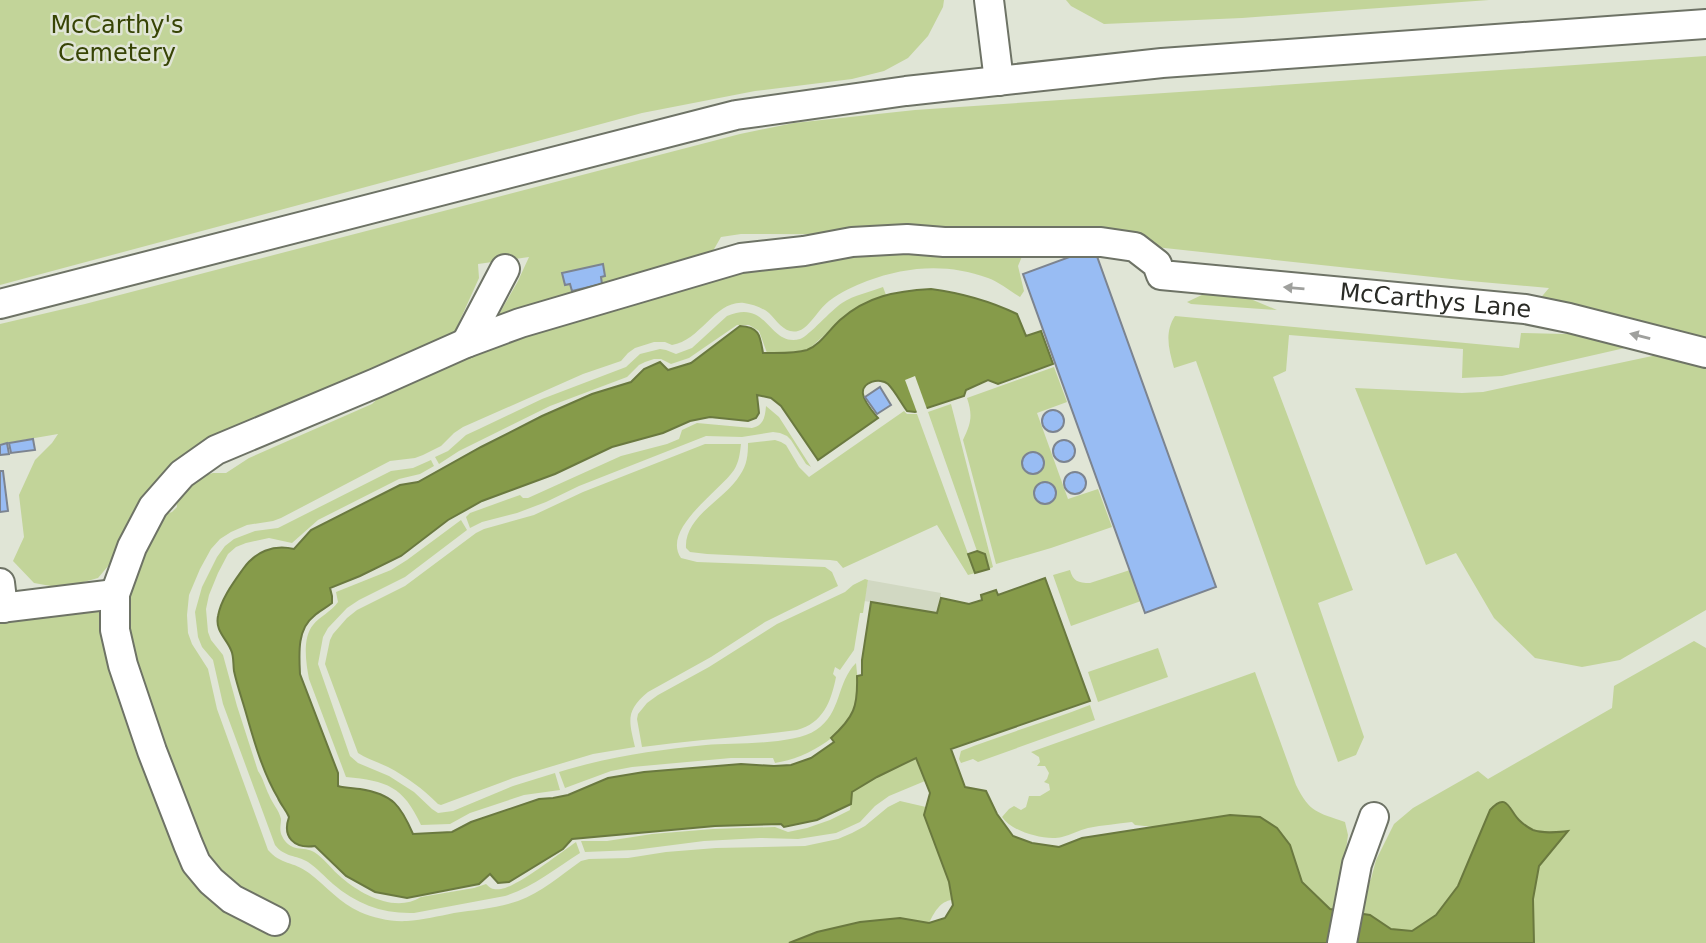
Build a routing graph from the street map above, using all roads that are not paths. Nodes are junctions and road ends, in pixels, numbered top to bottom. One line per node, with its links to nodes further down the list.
1 (989, 0): 3 (street)
2 (1706, 24): 3 (street)
3 (999, 81): 5 (street)
4 (505, 269): 6 (street)
5 (0, 304)
6 (466, 343): 7 (street, McCarthys Lane, one-way to 6); 8 (street)
7 (1706, 353)
8 (115, 594): 9 (street); 11 (street)
9 (1, 599)
10 (1374, 817): 12 (street)
11 (275, 921)
12 (1342, 943)

